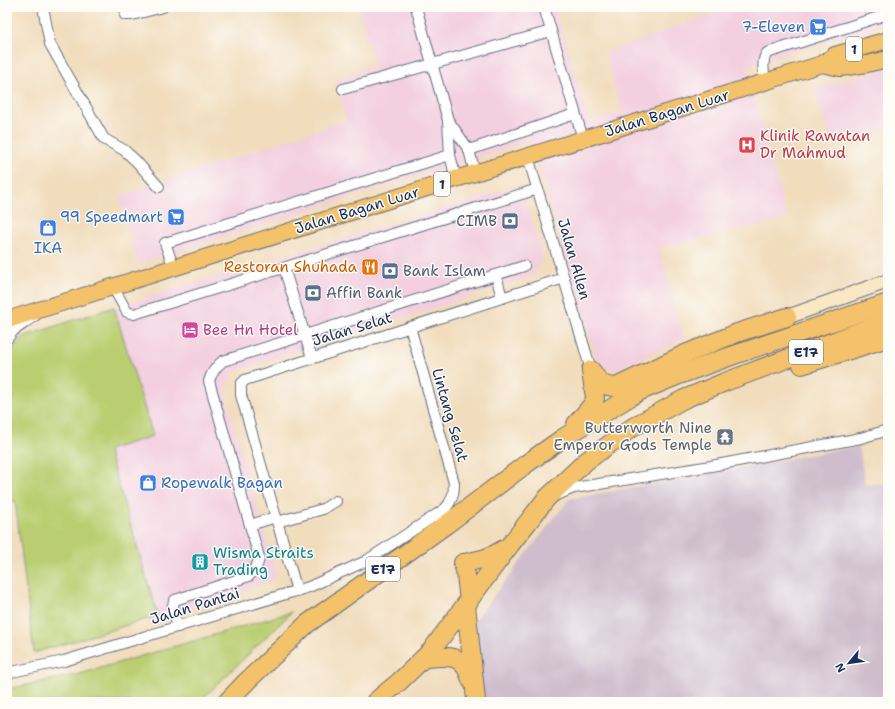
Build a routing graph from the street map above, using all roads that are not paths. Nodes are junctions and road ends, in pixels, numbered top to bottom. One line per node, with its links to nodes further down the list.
1 (43, 7): 22 (street)
2 (163, 7): 6 (street)
3 (416, 7): 10 (street)
4 (544, 7): 7 (street)
5 (888, 14): 12 (street)
6 (125, 15)
7 (551, 31): 10 (street); 14 (street)
8 (888, 40): 11 (main road, Jalan Bagan Luar / 1)
9 (888, 59): 11 (main road, Jalan Bagan Luar / 1)
10 (432, 64): 13 (street); 15 (street)
11 (822, 64): 12 (main road, Jalan Bagan Luar / 1)
12 (765, 82): 16 (main road, Jalan Bagan Luar / 1)
13 (343, 89)
14 (575, 114): 16 (street); 17 (street)
15 (448, 120): 17 (street); 18 (street)
16 (583, 139): 19 (main road, Jalan Bagan Luar / 1)
17 (469, 150): 20 (street)
18 (450, 155): 21 (street); 25 (street)
19 (528, 156): 20 (main road, Jalan Bagan Luar / 1); 23 (street, Jalan Allen)
20 (475, 173): 21 (main road, Jalan Bagan Luar / 1)
21 (456, 179): 25 (main road, Jalan Bagan Luar / 1)
22 (159, 187)
23 (538, 189): 26 (street); 28 (street, Jalan Allen)
24 (524, 266): 27 (street)
25 (174, 268): 30 (main road, Jalan Bagan Luar / 1)
26 (284, 268): 30 (street); 38 (street)
27 (496, 275): 31 (street); 38 (street)
28 (564, 278): 31 (street, Jalan Selat); 42 (street, Jalan Allen)
29 (888, 281): 34 (street)
30 (113, 287): 33 (main road, Jalan Bagan Luar / 1)
31 (502, 298): 37 (street, Jalan Selat)
32 (888, 303): 44 (highway, E17)
33 (46, 308): 35 (main road, Jalan Bagan Luar / 1); 40 (street)
34 (788, 317): 42 (highway); 44 (highway)
35 (7, 320)
36 (888, 321): 43 (highway, E17)
37 (410, 327): 41 (street, Jalan Selat); 49 (street, Lintang Selat)
38 (305, 335): 41 (street); 51 (street)
39 (888, 338): 43 (highway)
40 (7, 339)
41 (312, 358): 50 (street, Jalan Selat)
42 (591, 370): 46 (highway)
43 (725, 382): 47 (highway, E17)
44 (638, 392): 46 (highway, E17)
45 (888, 430): 47 (street)
46 (564, 438): 58 (highway, E17)
47 (546, 499): 52 (highway, E17)
48 (336, 501): 50 (street)
49 (445, 509): 53 (street, Jalan Pantai)
50 (277, 520): 51 (street); 53 (street, Jalan Selat)
51 (250, 524): 55 (street)
52 (510, 545): 54 (highway, E17); 54 (highway)
53 (297, 591): 55 (street, Jalan Pantai)
54 (467, 603): 56 (highway, E17); 56 (highway)
55 (178, 627): 57 (street, Jalan Pantai)
56 (425, 658): 59 (highway, E17)
57 (7, 673)
58 (227, 702)
59 (375, 702)

